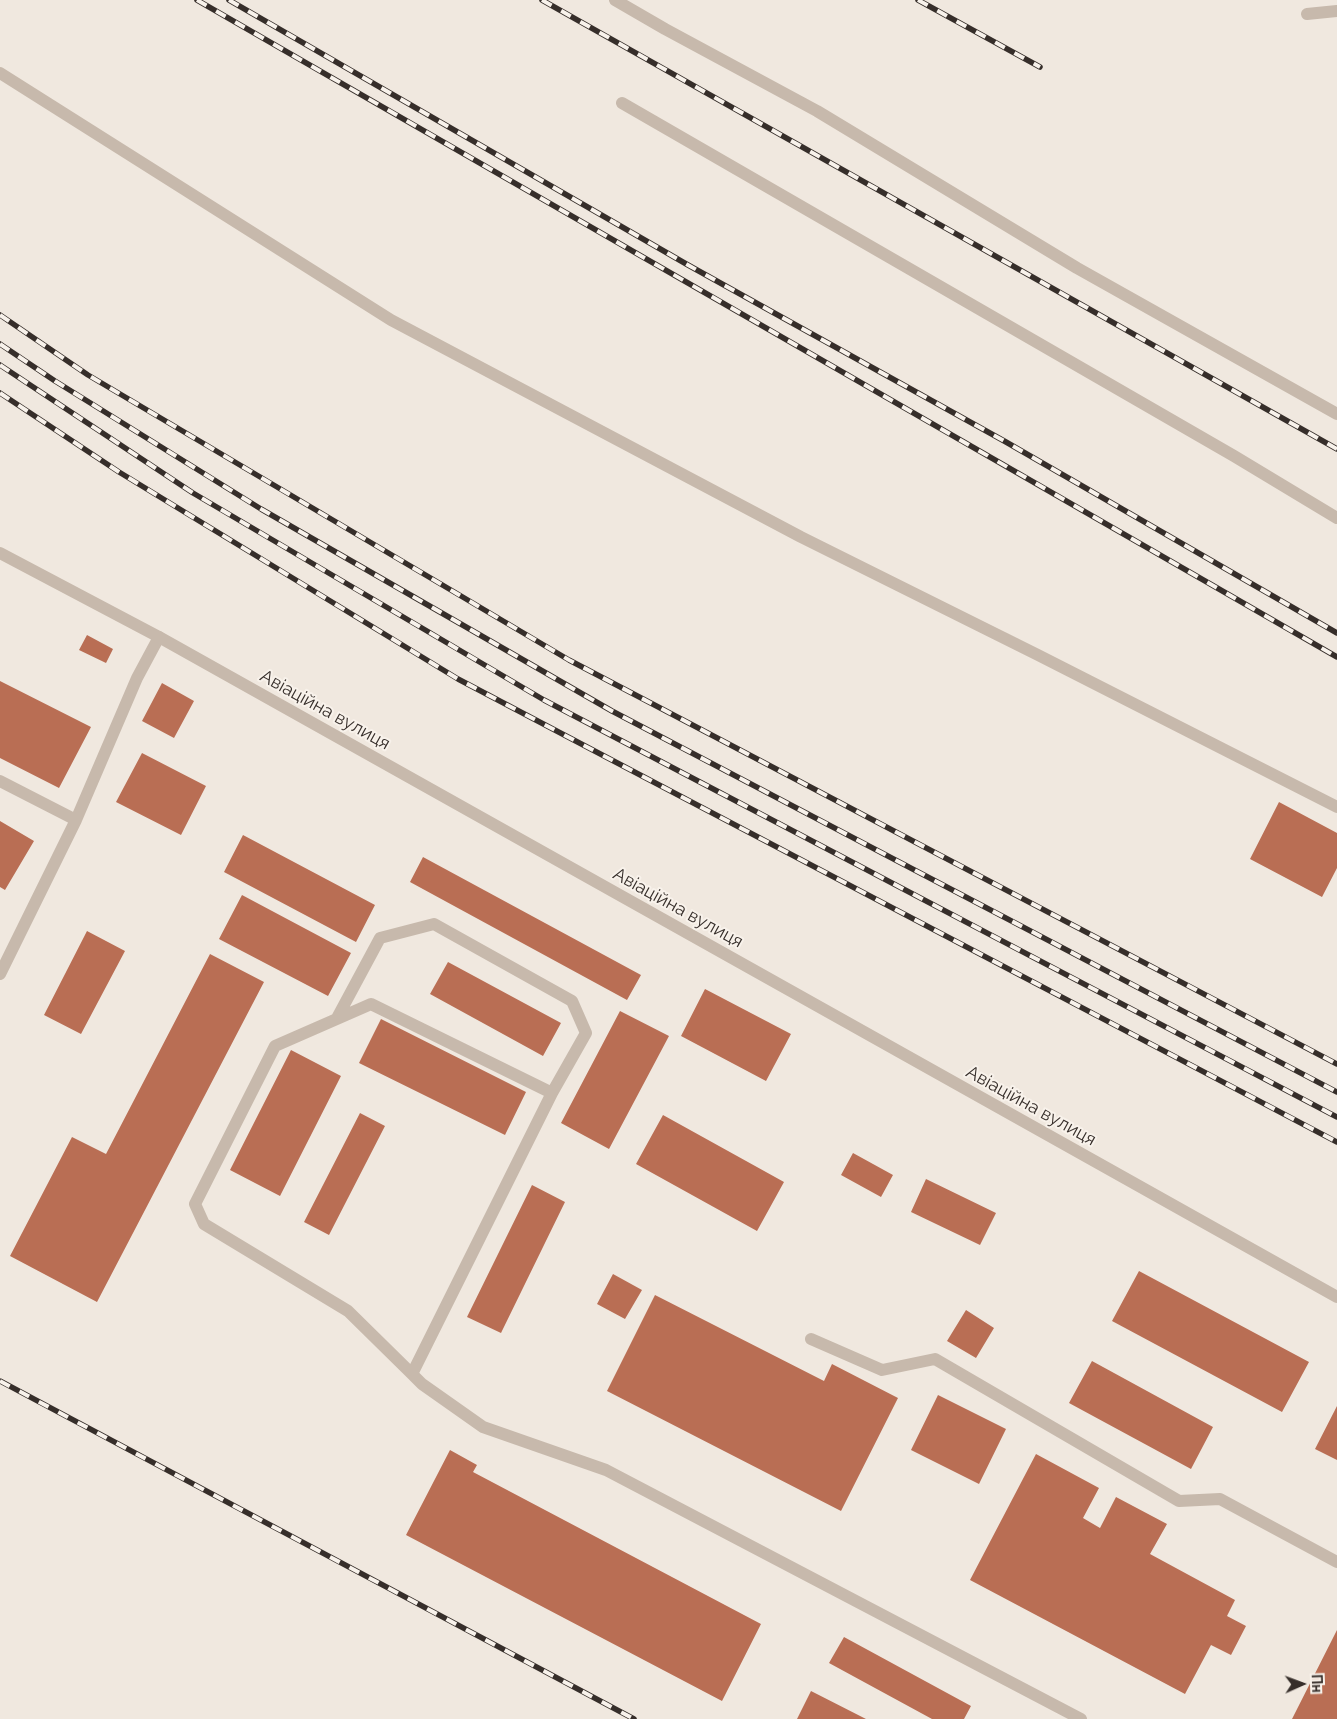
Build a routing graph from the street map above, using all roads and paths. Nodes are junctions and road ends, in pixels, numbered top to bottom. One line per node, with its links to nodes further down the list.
1 (615, 0): 6 (street)
2 (1337, 11): 3 (street)
3 (1307, 14)
4 (0, 73): 11 (street)
5 (622, 103): 7 (street)
6 (1337, 414)
7 (1337, 518)
8 (0, 553): 9 (street, Авіаційна вулиця)
9 (159, 637): 12 (street); 16 (street, Авіаційна вулиця)
10 (0, 781): 12 (street)
11 (1337, 807)
12 (76, 820): 13 (street)
13 (0, 974)
14 (337, 1018): 15 (street); 15 (street); 18 (street)
15 (552, 1093): 18 (street)
16 (1337, 1297)
17 (810, 1338): 19 (street)
18 (412, 1374): 20 (street)
19 (1337, 1562)
20 (1081, 1719)

